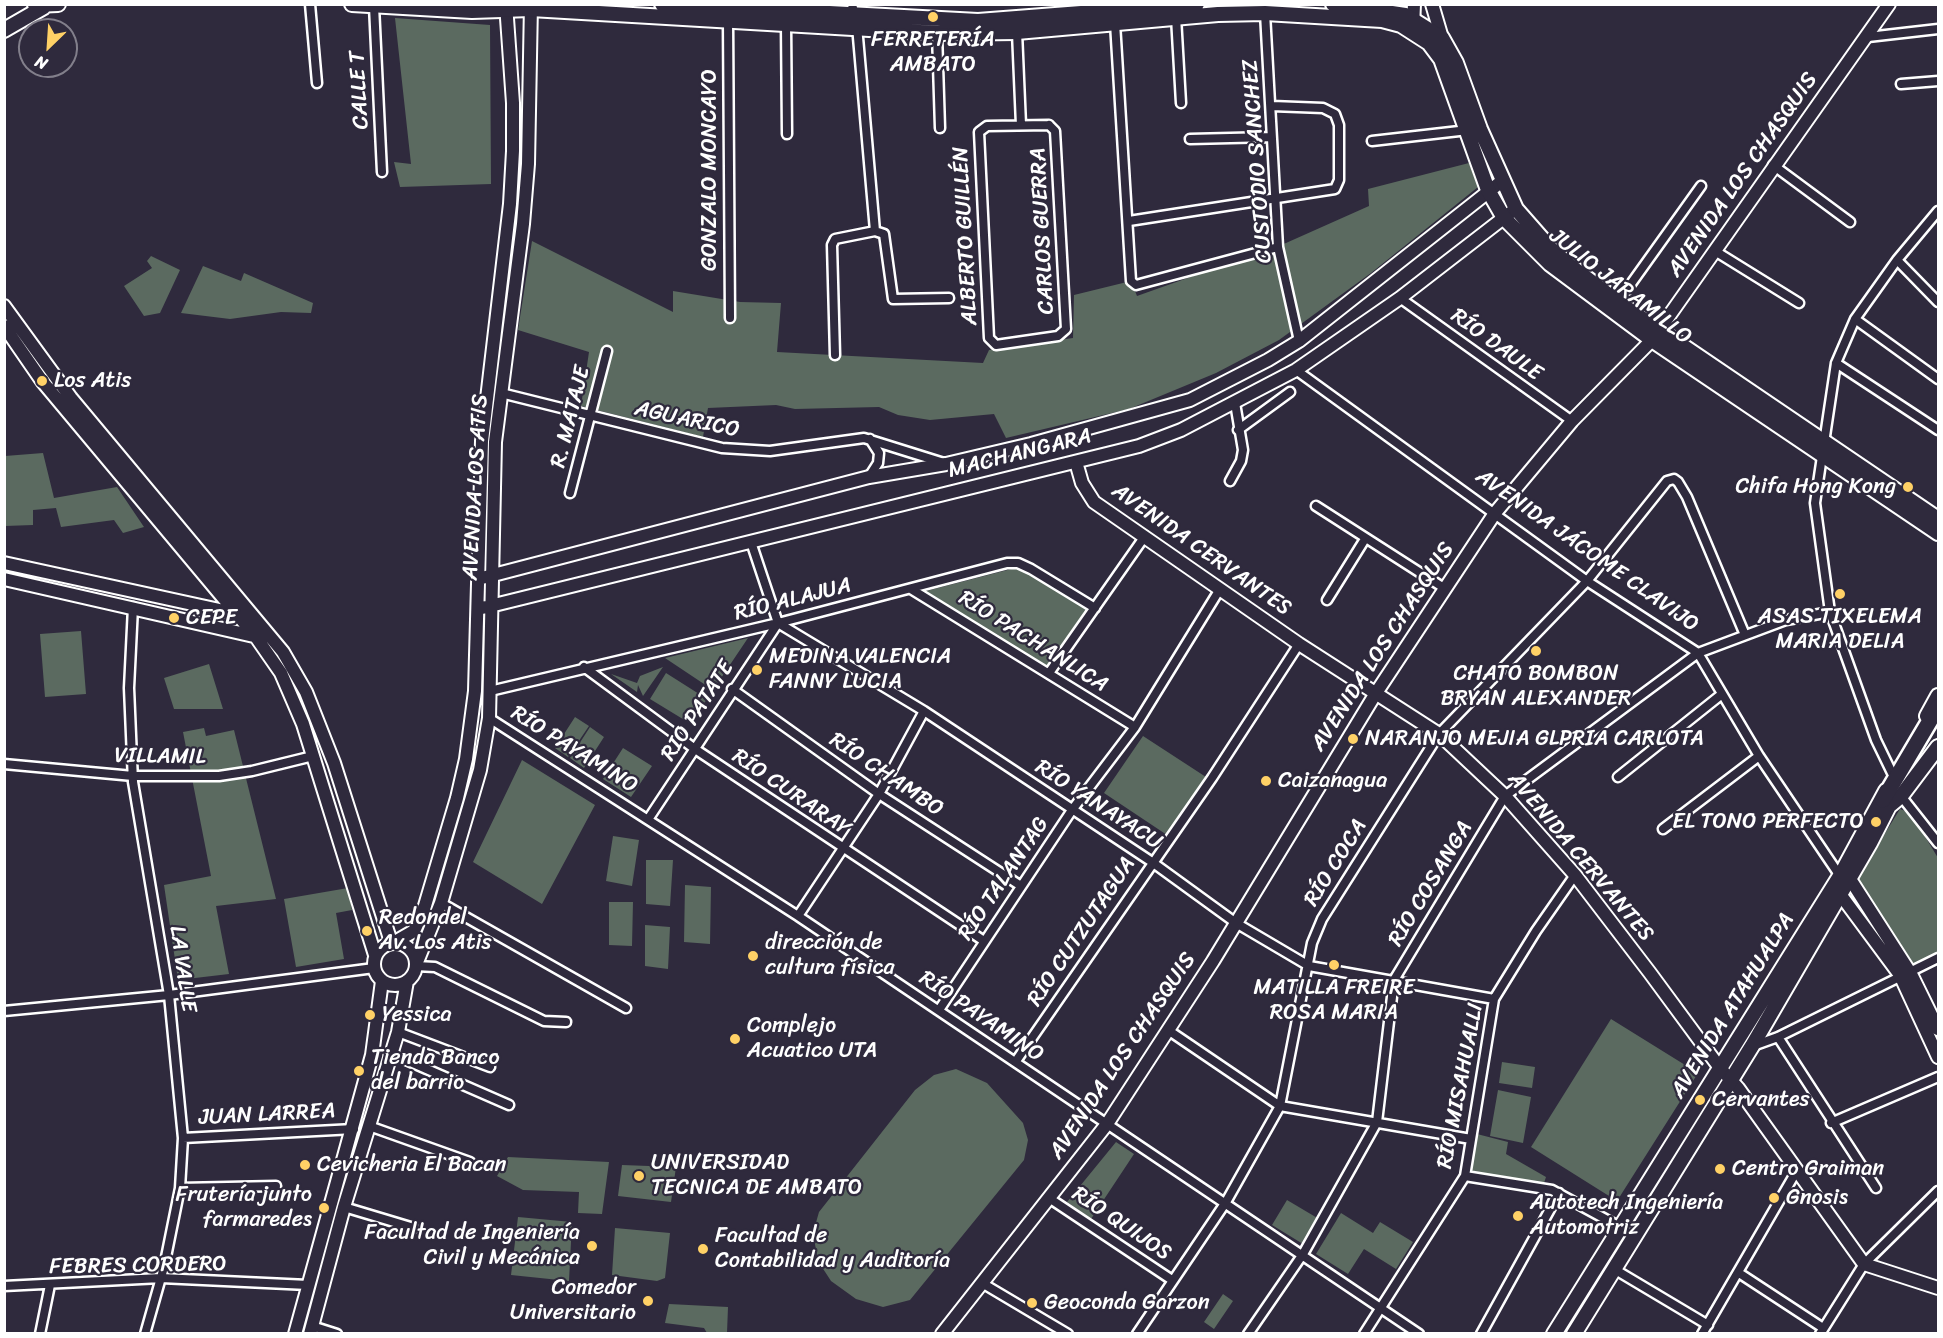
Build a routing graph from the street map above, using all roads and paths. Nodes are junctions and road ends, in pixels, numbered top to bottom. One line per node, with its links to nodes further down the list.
1 (58, 4): 9 (main road)
2 (310, 4): 31 (street)
3 (352, 4): 10 (main road, JULIO JARAMILLO)
4 (662, 4): 18 (main road, JULIO JARAMILLO)
5 (1197, 4): 13 (main road, JULIO JARAMILLO)
6 (1333, 4): 16 (main road, JULIO JARAMILLO)
7 (1432, 4): 29 (street)
8 (1889, 4): 28 (street, AVENIDA LOS CHASQUIS)
9 (39, 6): 24 (main road)
10 (374, 6): 11 (main road, JULIO JARAMILLO); 43 (street, CALLE T)
11 (506, 7): 12 (main road, JULIO JARAMILLO); 99 (street, AVENIDA LOS ATIS)
12 (531, 7): 20 (main road, JULIO JARAMILLO); 75 (street, AVENIDA LOS ATIS)
13 (1141, 7): 14 (main road, JULIO JARAMILLO)
14 (1094, 9): 18 (main road, JULIO JARAMILLO)
15 (1217, 9): 17 (main road, JULIO JARAMILLO); 19 (main road, JULIO JARAMILLO)
16 (1413, 11): 26 (street); 29 (main road, JULIO JARAMILLO)
17 (1265, 13): 26 (main road, JULIO JARAMILLO); 34 (street, CUSTODIO SANCHEZ)
18 (854, 15): 22 (main road, JULIO JARAMILLO); 27 (main road, JULIO JARAMILLO); 53 (street)
19 (1176, 18): 21 (main road, JULIO JARAMILLO); 33 (street)
20 (728, 21): 22 (main road, JULIO JARAMILLO); 63 (street, GONZALO MONCAYO)
21 (1115, 23): 25 (main road, JULIO JARAMILLO); 51 (street)
22 (786, 24): 38 (street)
23 (1938, 29): 28 (street)
24 (5, 30)
25 (1017, 32): 27 (main road, JULIO JARAMILLO); 35 (street)
26 (1414, 32): 29 (main road, JULIO JARAMILLO)
27 (938, 33): 36 (street)
28 (1868, 37): 42 (street, AVENIDA LOS CHASQUIS)
29 (1437, 42): 37 (main road, JULIO JARAMILLO); 44 (main road, JULIO JARAMILLO)
30 (1938, 81): 32 (street)
31 (317, 83)
32 (1901, 84)
33 (1181, 104)
34 (1272, 106): 39 (street, CUSTODIO SANCHEZ); 47 (street)
35 (1021, 125): 68 (street, ALBERTO GUILLÉN); 68 (street, CARLOS GUERRA)
36 (940, 129)
37 (1468, 130): 41 (street); 46 (main road, JULIO JARAMILLO)
38 (787, 134)
39 (1271, 137): 40 (street); 47 (street, CUSTODIO SANCHEZ)
40 (1190, 139)
41 (1371, 141)
42 (1773, 165): 52 (street); 55 (street, AVENIDA LOS CHASQUIS)
43 (382, 172)
44 (1502, 181): 46 (street, MACHANGARA); 48 (main road, JULIO JARAMILLO)
45 (1701, 186): 59 (street)
46 (1488, 190): 50 (main road, JULIO JARAMILLO); 67 (street, MACHANGARA)
47 (1274, 196): 51 (street); 54 (street, CUSTODIO SANCHEZ)
48 (1516, 209): 50 (street, MACHANGARA); 59 (main road, JULIO JARAMILLO)
49 (1938, 211): 56 (street)
50 (1504, 218): 58 (street, MACHANGARA); 66 (main road, JULIO JARAMILLO)
51 (1129, 221): 54 (street)
52 (1850, 222)
53 (874, 231): 57 (street); 70 (street)
54 (1278, 247): 67 (street, CUSTODIO SANCHEZ)
55 (1715, 251): 61 (street); 66 (street, AVENIDA LOS CHASQUIS)
56 (1897, 260): 60 (street); 64 (street)
57 (950, 298)
58 (1400, 298): 72 (street, MACHANGARA); 78 (street, RÍO DAULE)
59 (1618, 302): 66 (main road, JULIO JARAMILLO)
60 (1938, 302)
61 (1799, 303)
62 (4, 306): 109 (street)
63 (730, 318)
64 (1855, 319): 71 (street); 73 (street)
65 (4, 326): 109 (street)
66 (1656, 335): 78 (street, AVENIDA LOS CHASQUIS); 82 (main road, JULIO JARAMILLO); 83 (main road, JULIO JARAMILLO)
67 (1299, 341): 85 (street, MACHANGARA)
68 (991, 343)
69 (607, 351): 77 (street, R. MATAJE)
70 (835, 355)
71 (1836, 363): 80 (street); 82 (street)
72 (1296, 370): 76 (street, MACHANGARA); 90 (street, AVENIDA JÁCOME CLAVIJO)
73 (1938, 379)
74 (1290, 392): 79 (street)
75 (501, 393): 77 (street, AGUARICO); 97 (street, AVENIDA LOS ATIS)
76 (1235, 403): 79 (street); 84 (street, MACHANGARA)
77 (589, 416): 81 (street, AGUARICO); 88 (street, R. MATAJE)
78 (1572, 421): 90 (street, AVENIDA LOS CHASQUIS)
79 (1239, 430): 87 (street)
80 (1938, 430)
81 (869, 438): 85 (street, AGUARICO); 86 (street)
82 (1826, 441): 83 (street); 91 (main road, JULIO JARAMILLO)
83 (1821, 455): 92 (main road, JULIO JARAMILLO); 110 (street)
84 (1076, 462): 93 (street, AVENIDA CERVANTES); 95 (street, MACHANGARA)
85 (946, 464): 86 (street, MACHANGARA)
86 (869, 477): 97 (street, MACHANGARA)
87 (1230, 481)
88 (570, 493)
89 (1316, 506): 94 (street)
90 (1495, 513): 100 (street, AVENIDA JÁCOME CLAVIJO); 101 (street, AVENIDA LOS CHASQUIS)
91 (1938, 519)
92 (1938, 533)
93 (1145, 536): 103 (street, AVENIDA CERVANTES); 107 (street)
94 (1365, 539): 101 (street); 104 (street)
95 (751, 542): 105 (street, MACHANGARA); 111 (street)
96 (4, 563): 109 (street)
97 (492, 576): 99 (street, MACHANGARA); 105 (street, AVENIDA LOS ATIS)
98 (4, 579): 106 (street)
99 (478, 579): 108 (street, AVENIDA LOS ATIS)
100 (1587, 581): 113 (street, RÍO COCA); 115 (street, AVENIDA JÁCOME CLAVIJO); 128 (street, RÍO COCA)
101 (1444, 588): 120 (street, AVENIDA LOS CHASQUIS)
102 (911, 589): 107 (street, RÍO ALAJUA); 111 (street, RÍO ALAJUA); 117 (street, RÍO PACHANLICA)
103 (1220, 589): 114 (street, AVENIDA CERVANTES); 127 (street, RÍO TALANTAG)
104 (1327, 600)
105 (492, 606): 108 (street, MACHANGARA); 119 (street, AVENIDA LOS ATIS)
106 (133, 607): 112 (street); 135 (street, LA VALLE)
107 (1095, 608): 117 (street)
108 (478, 609): 154 (street, AVENIDA LOS ATIS)
109 (242, 612): 112 (street)
110 (1830, 612): 113 (street, RÍO COSANGA); 134 (street)
111 (778, 624): 116 (street, RÍO ALAJUA); 118 (street, RIO PATATE); 124 (street, RÍO YANAYACU)
112 (261, 635): 131 (street); 154 (street)
113 (1745, 635): 115 (street, RÍO COSANGA)
114 (1299, 644): 120 (street, AVENIDA CERVANTES); 145 (street, RÍO CUTZUTAGUA)
115 (1698, 653): 121 (street, AVENIDA JÁCOME CLAVIJO); 138 (street, RÍO COSANGA)
116 (584, 667): 119 (street, RÍO ALAJUA); 130 (street, RÍO CURARAY)
117 (1049, 673): 127 (street, RÍO PACHANLICA)
118 (732, 689): 130 (street, RIO PATATE); 137 (street, RÍO CHAMBO)
119 (490, 691): 125 (street, AVENIDA LOS ATIS)
120 (1376, 693): 128 (street, AVENIDA CERVANTES); 152 (street, AVENIDA LOS CHASQUIS)
121 (1722, 694): 132 (street, AVENIDA JÁCOME CLAVIJO); 136 (street)
122 (1938, 696): 134 (main road, AVENIDA ATAHUALPA)
123 (1938, 707): 139 (highway)
124 (924, 711): 137 (street); 140 (street, RÍO YANAYACU)
125 (489, 718): 141 (street, RÍO PAYAMINO); 150 (street, AVENIDA LOS ATIS)
126 (1938, 718): 139 (highway)
127 (1135, 727): 140 (street, RÍO TALANTAG)
128 (1438, 734): 138 (street, AVENIDA CERVANTES); 158 (street, RÍO COCA)
129 (1938, 747): 139 (main road, AVENIDA ATAHUALPA)
130 (695, 749): 141 (street, RIO PATATE); 144 (street, RÍO CURARAY)
131 (313, 756): 135 (street, VILLAMIL); 155 (street)
132 (1759, 756): 142 (street); 147 (street, AVENIDA JÁCOME CLAVIJO)
133 (4, 764): 135 (street, VILLAMIL)
134 (1892, 773): 139 (main road, AVENIDA ATAHUALPA)
135 (133, 776): 164 (street, LA VALLE)
136 (1618, 777)
137 (879, 794): 144 (street); 148 (street, RÍO CHAMBO)
138 (1505, 796): 146 (street, AVENIDA CERVANTES); 161 (street, RÍO COSANGA)
139 (1891, 801): 143 (street); 147 (main road, AVENIDA ATAHUALPA)
140 (1072, 810): 145 (street, RÍO YANAYACU); 148 (street, RÍO TALANTAG)
141 (649, 819): 151 (street, RÍO PAYAMINO)
142 (1663, 829)
143 (1938, 841)
144 (843, 849): 151 (street); 153 (street, RÍO CURARAY)
145 (1152, 862): 152 (street, RÍO YANAYACU); 177 (street, RÍO CUTZUTAGUA)
146 (1575, 875): 165 (street, RÍO MISAHUALLI); 179 (street, AVENIDA CERVANTES)
147 (1845, 877): 149 (main road, AVENIDA ATAHUALPA); 160 (street, AVENIDA JÁCOME CLAVIJO); 179 (main road, AVENIDA ATAHUALPA)
148 (1021, 886): 153 (street, RÍO TALANTAG)
149 (1840, 894): 160 (street, AVENIDA JÁCOME CLAVIJO); 174 (main road, AVENIDA ATAHUALPA)
150 (441, 903): 157 (street, AVENIDA LOS ATIS); 166 (street)
151 (798, 916): 167 (street, RÍO PAYAMINO)
152 (1236, 923): 158 (street, RÍO YANAYACU); 171 (street, AVENIDA LOS CHASQUIS)
153 (984, 941): 167 (street, RÍO TALANTAG)
154 (393, 942): 155 (street, AVENIDA LOS ATIS); 157 (street)
155 (375, 955): 159 (street)
156 (1938, 958): 160 (street)
157 (416, 964): 163 (street, AVENIDA LOS ATIS); 169 (street)
158 (1309, 966): 161 (street, RÍO YANAYACU); 183 (street, RÍO COCA)
159 (374, 968): 162 (street); 164 (street)
160 (1905, 973): 170 (street, AVENIDA JÁCOME CLAVIJO); 173 (street); 176 (street, AVENIDA JÁCOME CLAVIJO)
161 (1394, 980): 165 (street, RÍO YANAYACU); 184 (street, RÍO COSANGA)
162 (382, 981): 163 (street); 188 (street)
163 (407, 981): 172 (street, AVENIDA LOS ATIS)
164 (169, 995): 168 (street); 189 (street, LA VALLE)
165 (1494, 999): 190 (street, RÍO MISAHUALLI)
166 (626, 1008)
167 (939, 1010): 177 (street, RÍO PAYAMINO)
168 (4, 1011)
169 (566, 1022)
170 (1938, 1029)
171 (1168, 1030): 183 (street); 186 (street, AVENIDA LOS CHASQUIS)
172 (398, 1032): 175 (street, AVENIDA LOS ATIS); 178 (street)
173 (1778, 1037): 174 (street); 185 (street)
174 (1752, 1046): 181 (main road, AVENIDA ATAHUALPA)
175 (389, 1055): 182 (street); 187 (street, AVENIDA LOS ATIS)
176 (1938, 1057)
177 (1016, 1061): 186 (street, RÍO PAYAMINO)
178 (490, 1067)
179 (1720, 1068): 181 (street, AVENIDA CERVANTES); 202 (main road, AVENIDA ATAHUALPA)
180 (1938, 1077): 185 (street)
181 (1731, 1080): 192 (street, AVENIDA CERVANTES); 206 (main road, AVENIDA ATAHUALPA)
182 (508, 1105)
183 (1280, 1106): 184 (street); 200 (street, RÍO COCA)
184 (1377, 1122): 190 (street); 204 (street, RÍO COSANGA)
185 (1831, 1123): 196 (street)
186 (1107, 1124): 199 (street, AVENIDA LOS CHASQUIS); 200 (street, RÍO PAYAMINO)
187 (369, 1126): 191 (street); 201 (street, AVENIDA LOS ATIS)
188 (354, 1129): 189 (street, JUAN LARREA); 212 (street)
189 (183, 1138): 195 (street, LA VALLE)
190 (1471, 1139): 193 (street, RÍO MISAHUALLI)
191 (470, 1162)
192 (1796, 1172): 205 (street, AVENIDA CERVANTES); 207 (street)
193 (1465, 1176): 198 (street); 215 (street, RÍO MISAHUALLI)
194 (276, 1186): 195 (street)
195 (180, 1188): 208 (street, LA VALLE)
196 (1876, 1188)
197 (1938, 1191): 205 (street)
198 (1559, 1193): 202 (street); 229 (street)
199 (1049, 1198): 209 (street, RÍO QUIJOS); 210 (street, AVENIDA LOS CHASQUIS)
200 (1226, 1202): 204 (street, RÍO PAYAMINO); 209 (street, RÍO COCA)
201 (344, 1207): 203 (street); 217 (street, AVENIDA LOS ATIS)
202 (1620, 1227): 230 (main road, AVENIDA ATAHUALPA)
203 (414, 1228)
204 (1303, 1254): 215 (street, RÍO PAYAMINO); 226 (street, RÍO COSANGA)
205 (1864, 1264): 214 (street); 218 (street)
206 (1614, 1269): 216 (street); 231 (main road, AVENIDA ATAHUALPA)
207 (1739, 1273): 216 (street); 218 (street)
208 (161, 1278): 211 (street, FEBRES CORDERO); 212 (street, FEBRES CORDERO); 220 (street, LA VALLE)
209 (1172, 1281): 225 (street, RÍO COCA)
210 (982, 1283): 223 (street, AVENIDA LOS CHASQUIS); 224 (street)
211 (50, 1285): 213 (street, FEBRES CORDERO); 219 (street)
212 (308, 1285): 221 (street)
213 (4, 1287)
214 (1938, 1288)
215 (1381, 1309): 227 (street, RÍO MISAHUALLI); 228 (street, RÍO PAYAMINO)
216 (1708, 1325): 232 (street)
217 (311, 1330): 222 (street)
218 (1821, 1331)
219 (40, 1334)
220 (145, 1334)
221 (295, 1334)
222 (337, 1334)
223 (942, 1334)
224 (1068, 1334)
225 (1137, 1334)
226 (1248, 1334)
227 (1364, 1334)
228 (1419, 1334)
229 (1481, 1334)
230 (1554, 1334)
231 (1575, 1334)
232 (1702, 1334)

